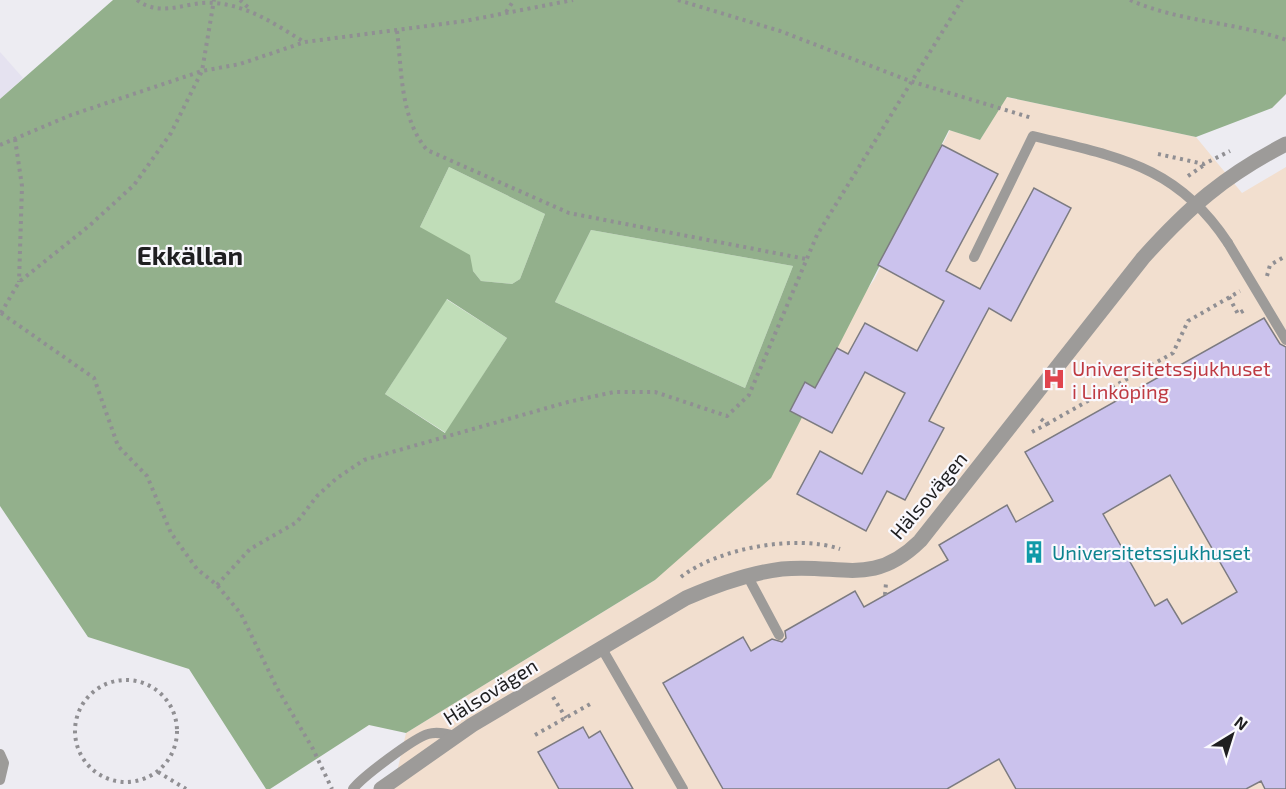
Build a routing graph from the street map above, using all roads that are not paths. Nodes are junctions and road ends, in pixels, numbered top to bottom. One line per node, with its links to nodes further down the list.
1 (1286, 144): 2 (street, Hälsovägen)
2 (1197, 202): 3 (lane); 4 (lane, bridge); 5 (street, Hälsovägen)
3 (974, 257)
4 (1286, 340)
5 (748, 577): 6 (lane); 7 (street, Hälsovägen)
6 (779, 635)
7 (601, 647): 8 (street, Hälsovägen); 13 (lane)
8 (456, 736): 11 (lane); 12 (street, Hälsovägen)
9 (0, 754): 10 (lane)
10 (0, 780)
11 (353, 789)
12 (381, 789)
13 (683, 789)

